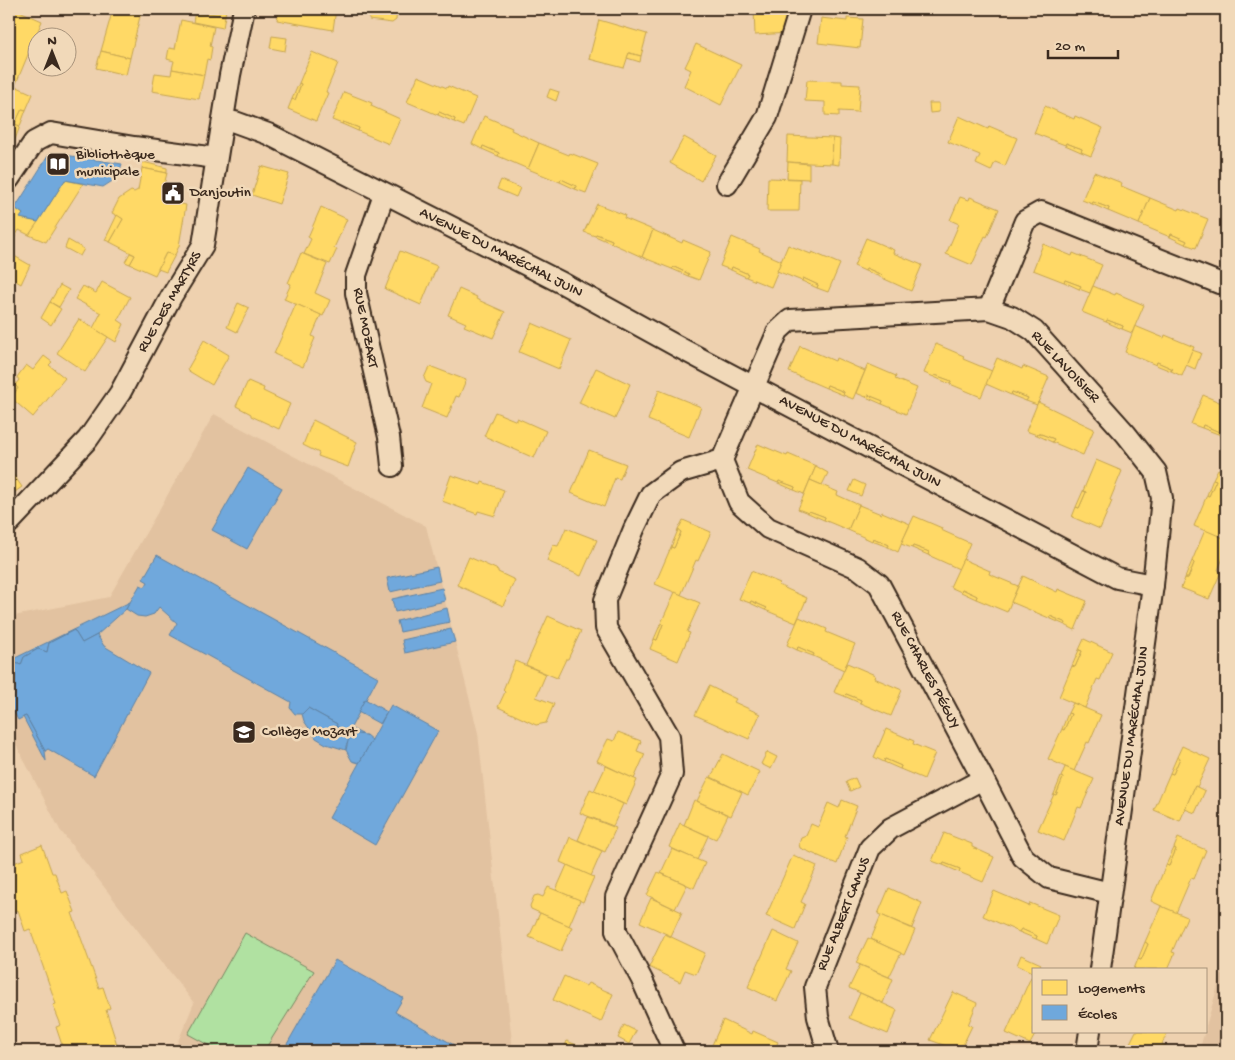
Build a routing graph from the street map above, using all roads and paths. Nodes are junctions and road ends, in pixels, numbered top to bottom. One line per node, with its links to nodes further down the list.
1 (244, 9): 3 (street, RUE DES MARTYRS)
2 (800, 9): 6 (street)
3 (223, 120): 4 (street, RUE DES MARTYRS); 7 (street, AVENUE DU MARÉCHAL JUIN)
4 (216, 158): 5 (street); 13 (street, RUE DES MARTYRS)
5 (9, 179)
6 (727, 184)
7 (384, 194): 10 (street, AVENUE DU MARÉCHAL JUIN); 12 (street, RUE MOZART)
8 (1219, 283): 9 (street)
9 (989, 310): 10 (street, RUE LAVOISIER); 14 (street, RUE LAVOISIER)
10 (754, 386): 11 (street, RUE LAVOISIER); 14 (street, AVENUE DU MARÉCHAL JUIN)
11 (722, 460): 15 (street, RUE CHARLES PÉGUY); 19 (street)
12 (392, 466)
13 (9, 523)
14 (1153, 585): 16 (street, AVENUE DU MARÉCHAL JUIN)
15 (983, 778): 16 (street, RUE CHARLES PÉGUY); 20 (street, RUE ALBERT CAMUS)
16 (1110, 893): 17 (street, AVENUE DU MARÉCHAL JUIN)
17 (1100, 968)
18 (1090, 1032): 21 (street)
19 (674, 1051)
20 (828, 1051)
21 (1087, 1051)

